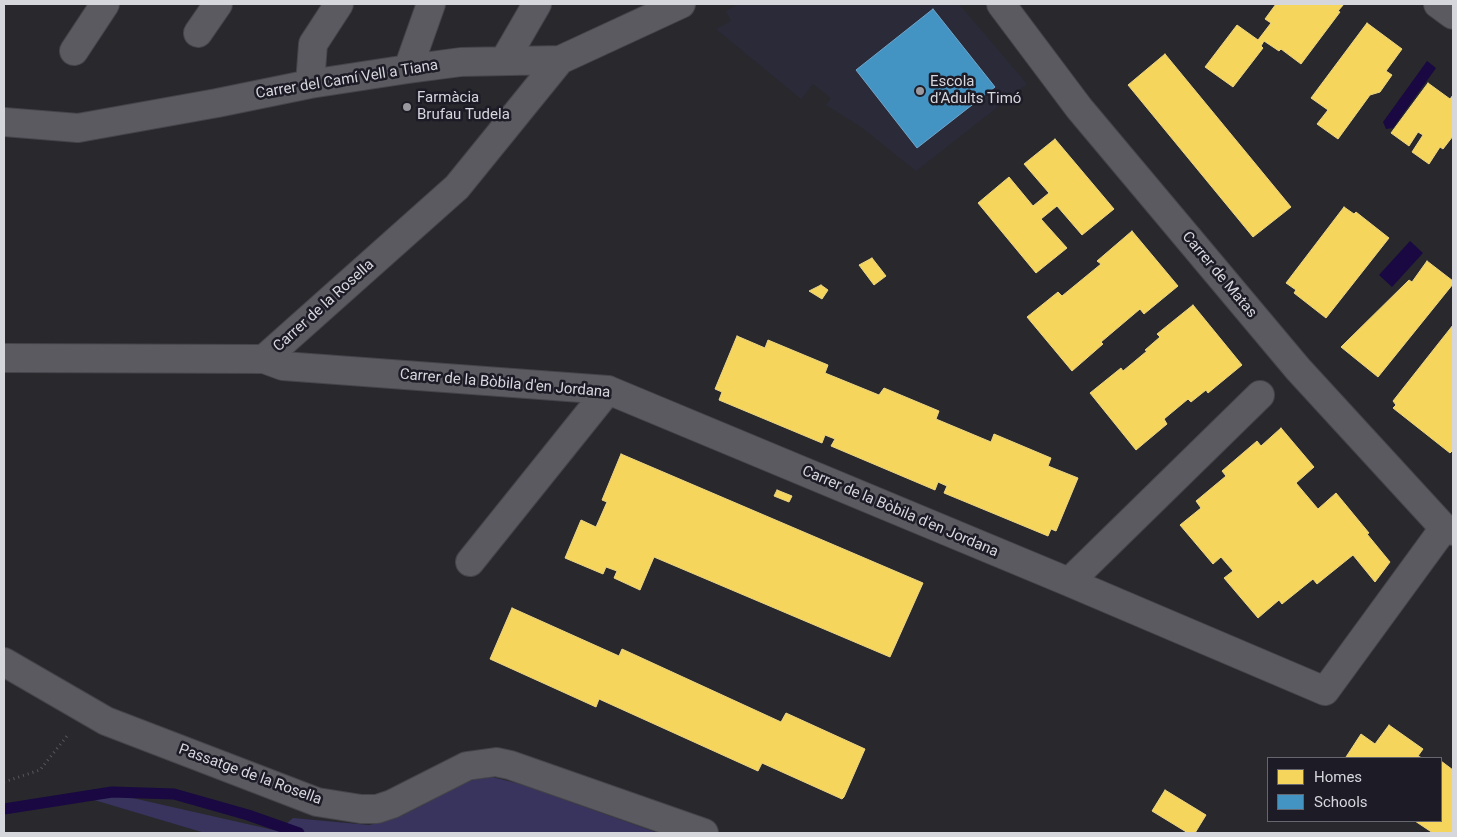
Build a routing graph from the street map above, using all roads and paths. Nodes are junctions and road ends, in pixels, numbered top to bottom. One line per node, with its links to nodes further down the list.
1 (105, 4): 11 (street)
2 (218, 4): 10 (street)
3 (339, 4): 15 (street)
4 (431, 4): 14 (street)
5 (537, 4): 13 (street)
6 (681, 4): 12 (street, Carrer del Camí Vell a Tiana)
7 (1001, 4): 21 (street, Carrer de Matas)
8 (1438, 4): 9 (street)
9 (1453, 15)
10 (198, 33)
11 (74, 51)
12 (560, 60): 13 (street, Carrer del Camí Vell a Tiana); 18 (street, Carrer de la Rosella)
13 (504, 61): 14 (street, Carrer del Camí Vell a Tiana)
14 (408, 69): 15 (street, Carrer del Camí Vell a Tiana)
15 (310, 84): 16 (street, Carrer del Camí Vell a Tiana)
16 (4, 122)
17 (4, 358): 18 (street, Carrer de la Rosella)
18 (264, 359): 19 (street, Carrer de la Bòbila d'en Jordana)
19 (608, 390): 22 (street); 23 (street, Carrer de la Bòbila d'en Jordana)
20 (1260, 395): 23 (street)
21 (1450, 536): 23 (street, Carrer de la Bòbila d'en Jordana)
22 (470, 562)
23 (1069, 582)
24 (4, 662): 25 (street, Passatge de la Rosella)
25 (82, 707): 26 (path); 27 (street, Passatge de la Rosella)
26 (4, 782)
27 (704, 833)

